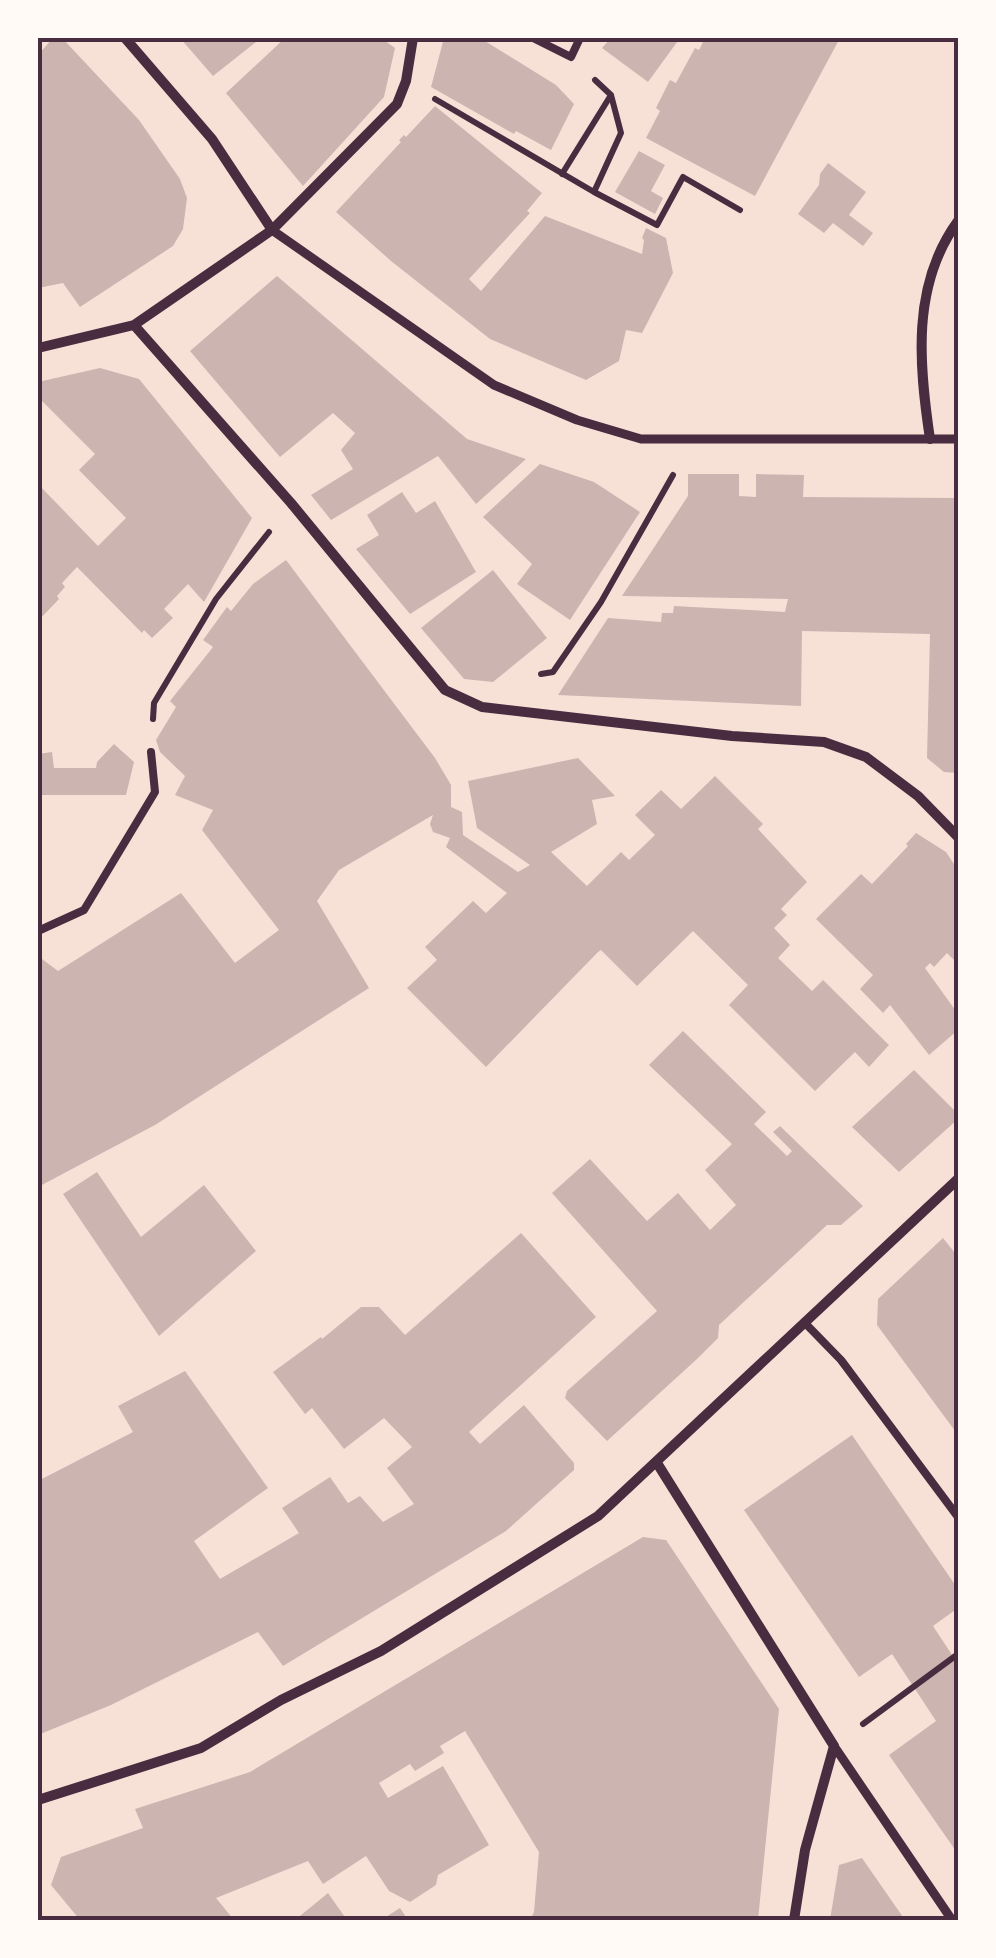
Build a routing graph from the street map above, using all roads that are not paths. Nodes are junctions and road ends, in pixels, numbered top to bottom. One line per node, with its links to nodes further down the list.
1 (126, 38): 6 (street)
2 (413, 38): 6 (street)
3 (533, 38): 4 (lane)
4 (580, 38)
5 (958, 221): 9 (street)
6 (272, 230): 7 (street); 9 (street)
7 (134, 326): 8 (street); 12 (street)
8 (38, 348)
9 (930, 439): 10 (street)
10 (958, 439)
11 (151, 752): 13 (lane)
12 (958, 837)
13 (38, 931)
14 (958, 1178): 15 (street)
15 (804, 1322): 16 (street); 17 (lane)
16 (658, 1463): 18 (street); 19 (street)
17 (958, 1518)
18 (834, 1746): 20 (street); 21 (street)
19 (38, 1800)
20 (794, 1920)
21 (952, 1920)

